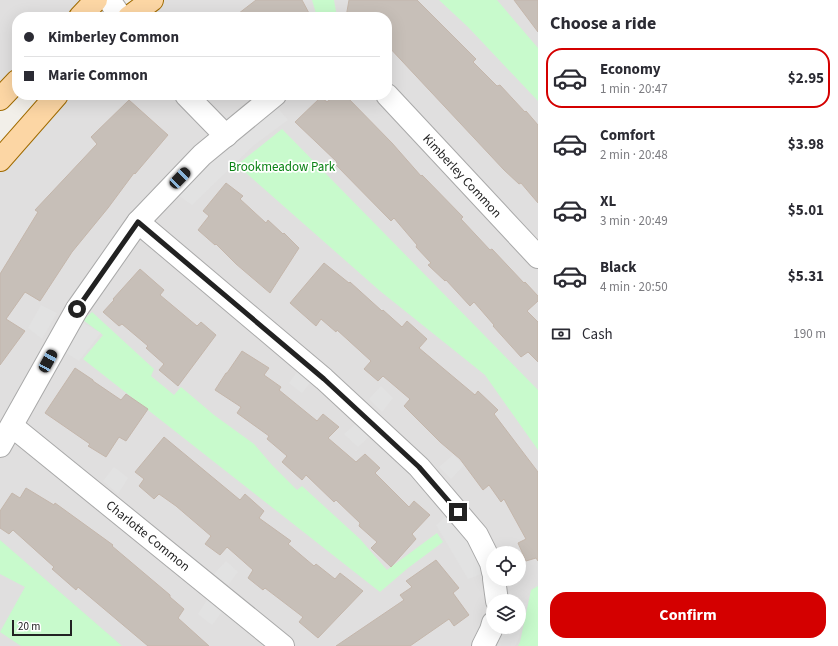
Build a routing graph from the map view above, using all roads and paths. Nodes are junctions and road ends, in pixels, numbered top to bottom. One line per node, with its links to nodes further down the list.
1 (96, 0): 4 (main road)
2 (109, 0): 5 (street)
3 (152, 0): 6 (main road)
4 (85, 12)
5 (117, 12)
6 (136, 12)
7 (12, 86): 8 (main road)
8 (0, 99)
9 (54, 100): 14 (main road)
10 (191, 100): 13 (street)
11 (269, 100): 13 (street)
12 (392, 100): 16 (street, Kimberley Common)
13 (226, 136): 15 (street)
14 (0, 160)
15 (138, 222): 17 (street); 19 (street)
16 (538, 257)
17 (12, 426): 18 (street); 21 (street, Charlotte Common)
18 (0, 446)
19 (486, 553)
20 (489, 634): 22 (street)
21 (283, 646)
22 (483, 646)

